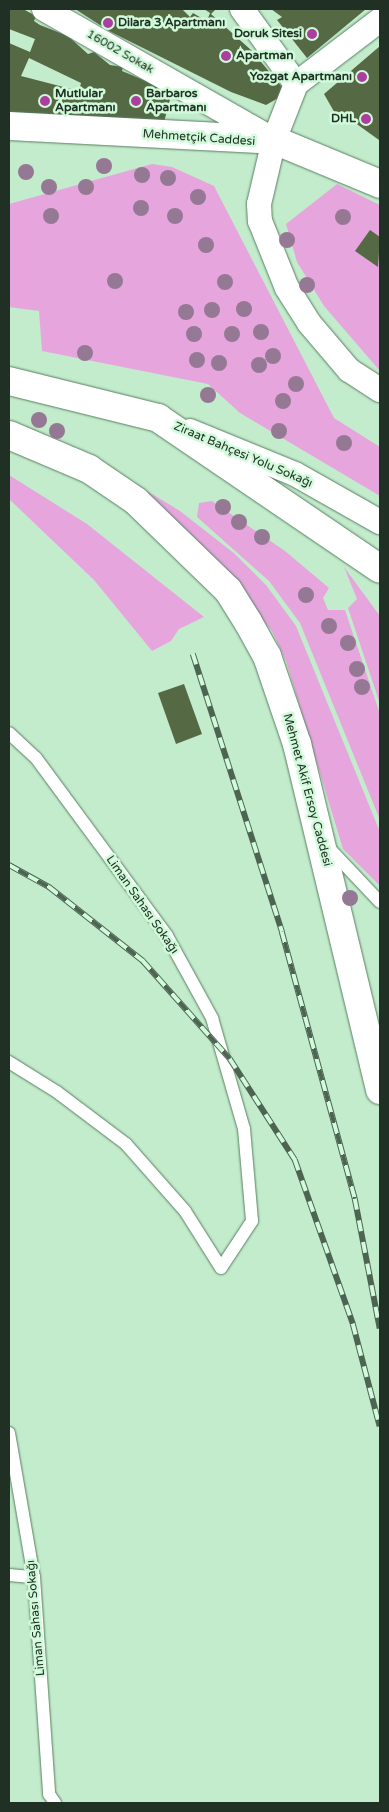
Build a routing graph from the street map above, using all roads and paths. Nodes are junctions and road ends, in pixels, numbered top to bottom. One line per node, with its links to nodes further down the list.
1 (44, 9): 6 (street, 16002 Sokak)
2 (242, 9): 4 (street)
3 (380, 20): 4 (street)
4 (296, 84): 6 (street)
5 (9, 126): 6 (main road, Mehmetçik Caddesi)
6 (274, 140): 7 (main road, Mehmetçik Caddesi); 9 (street)
7 (380, 184)
8 (9, 381): 10 (main road)
9 (380, 390)
10 (158, 418): 12 (street, Ziraat Bahçesi Yolu Sokağı); 13 (main road)
11 (9, 435): 15 (main road, Mehmet Akif Ersoy Caddesi)
12 (380, 522)
13 (380, 569)
14 (9, 733): 17 (lane, Liman Sahası Sokağı)
15 (322, 841): 16 (lane); 18 (main road, Mehmet Akif Ersoy Caddesi)
16 (380, 902)
17 (9, 1062)
18 (380, 1090)
19 (9, 1433): 21 (lane, Liman Sahası Sokağı)
20 (9, 1575): 21 (lane)
21 (34, 1577): 22 (lane, Liman Sahası Sokağı)
22 (54, 1803)

